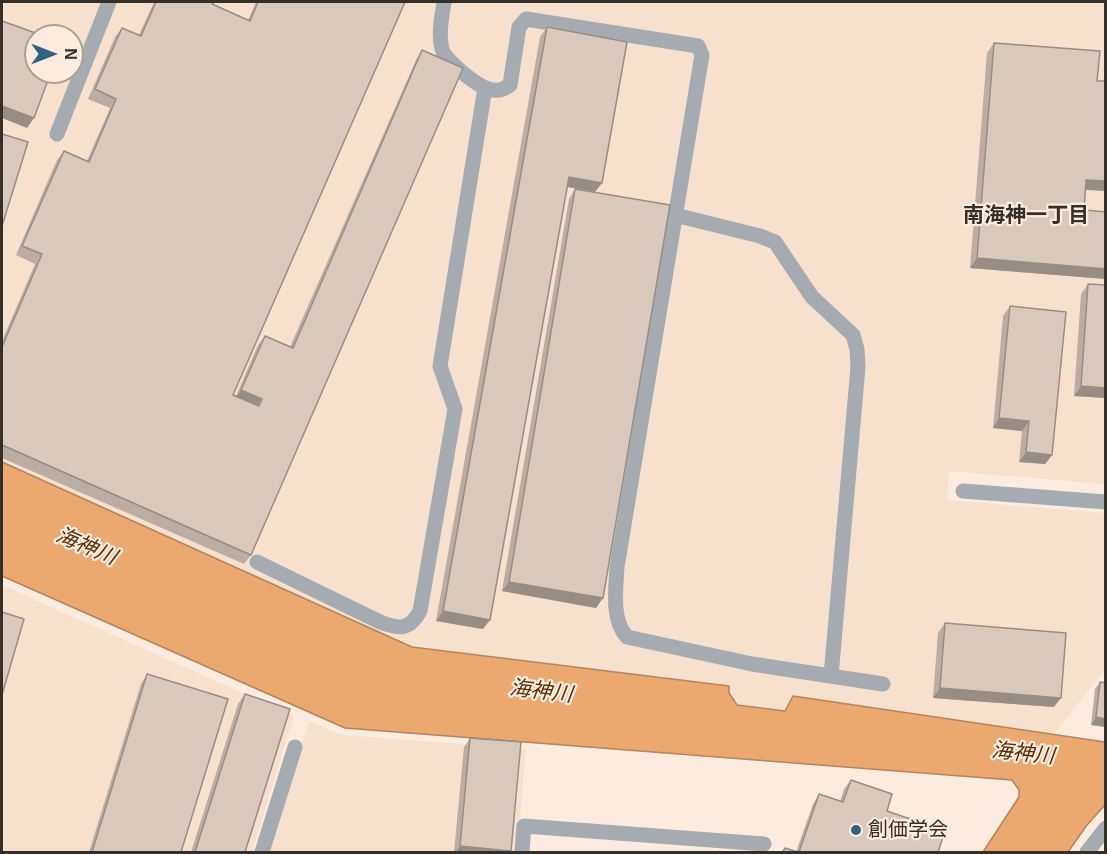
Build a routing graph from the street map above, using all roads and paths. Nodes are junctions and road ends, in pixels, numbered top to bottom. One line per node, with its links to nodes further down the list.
1 (109, 2): 4 (street)
2 (444, 2): 3 (street)
3 (485, 88): 5 (street); 8 (street)
4 (57, 134)
5 (675, 215): 9 (street); 9 (street)
6 (963, 491): 7 (street)
7 (1106, 502)
8 (257, 562)
9 (831, 676): 10 (street)
10 (883, 684)
11 (295, 747): 15 (street)
12 (1106, 828): 17 (street)
13 (764, 844): 14 (street)
14 (706, 846): 16 (street)
15 (262, 852)
16 (522, 852)
17 (1087, 852)

